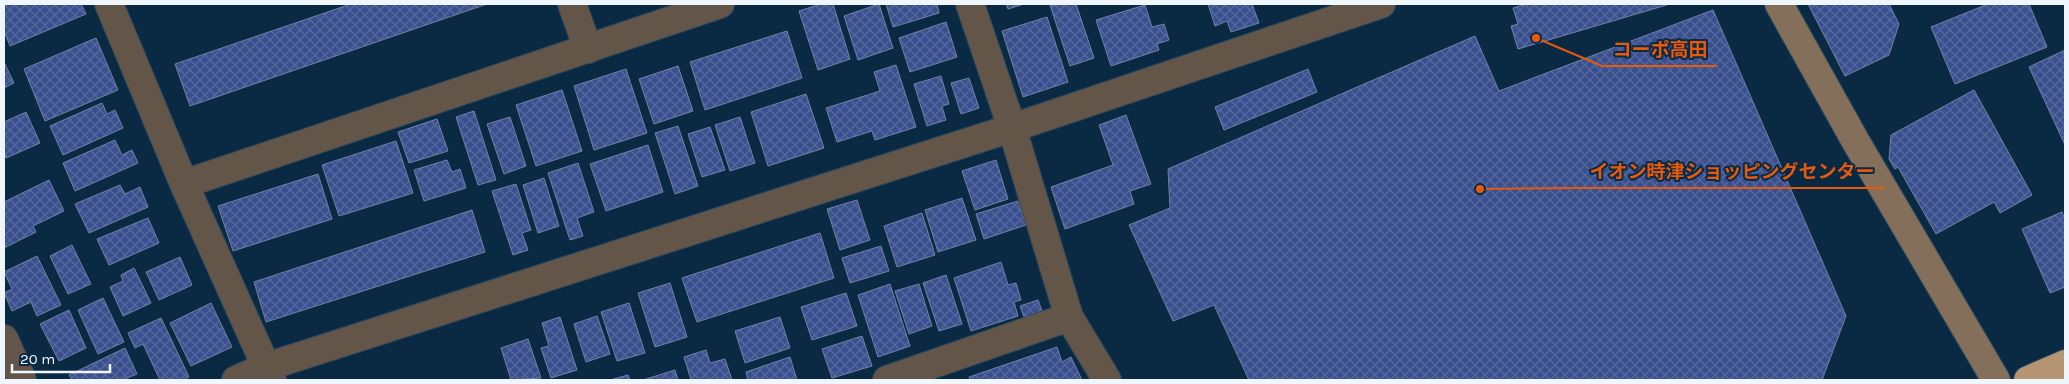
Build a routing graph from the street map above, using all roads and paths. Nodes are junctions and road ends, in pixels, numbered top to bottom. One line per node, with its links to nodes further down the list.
1 (109, 4): 9 (street)
2 (572, 4): 7 (street)
3 (720, 4): 7 (street)
4 (970, 4): 8 (street)
5 (1381, 4): 8 (street)
6 (1779, 4): 18 (street)
7 (588, 49): 9 (street)
8 (1012, 128): 10 (street); 13 (street)
9 (184, 184): 13 (street)
10 (1069, 317): 16 (street); 17 (street)
11 (4, 339): 14 (street)
12 (2065, 364): 19 (highway)
13 (269, 373): 15 (street)
14 (22, 380)
15 (236, 380)
16 (887, 380)
17 (1107, 380)
18 (1996, 380)
19 (2028, 380)

